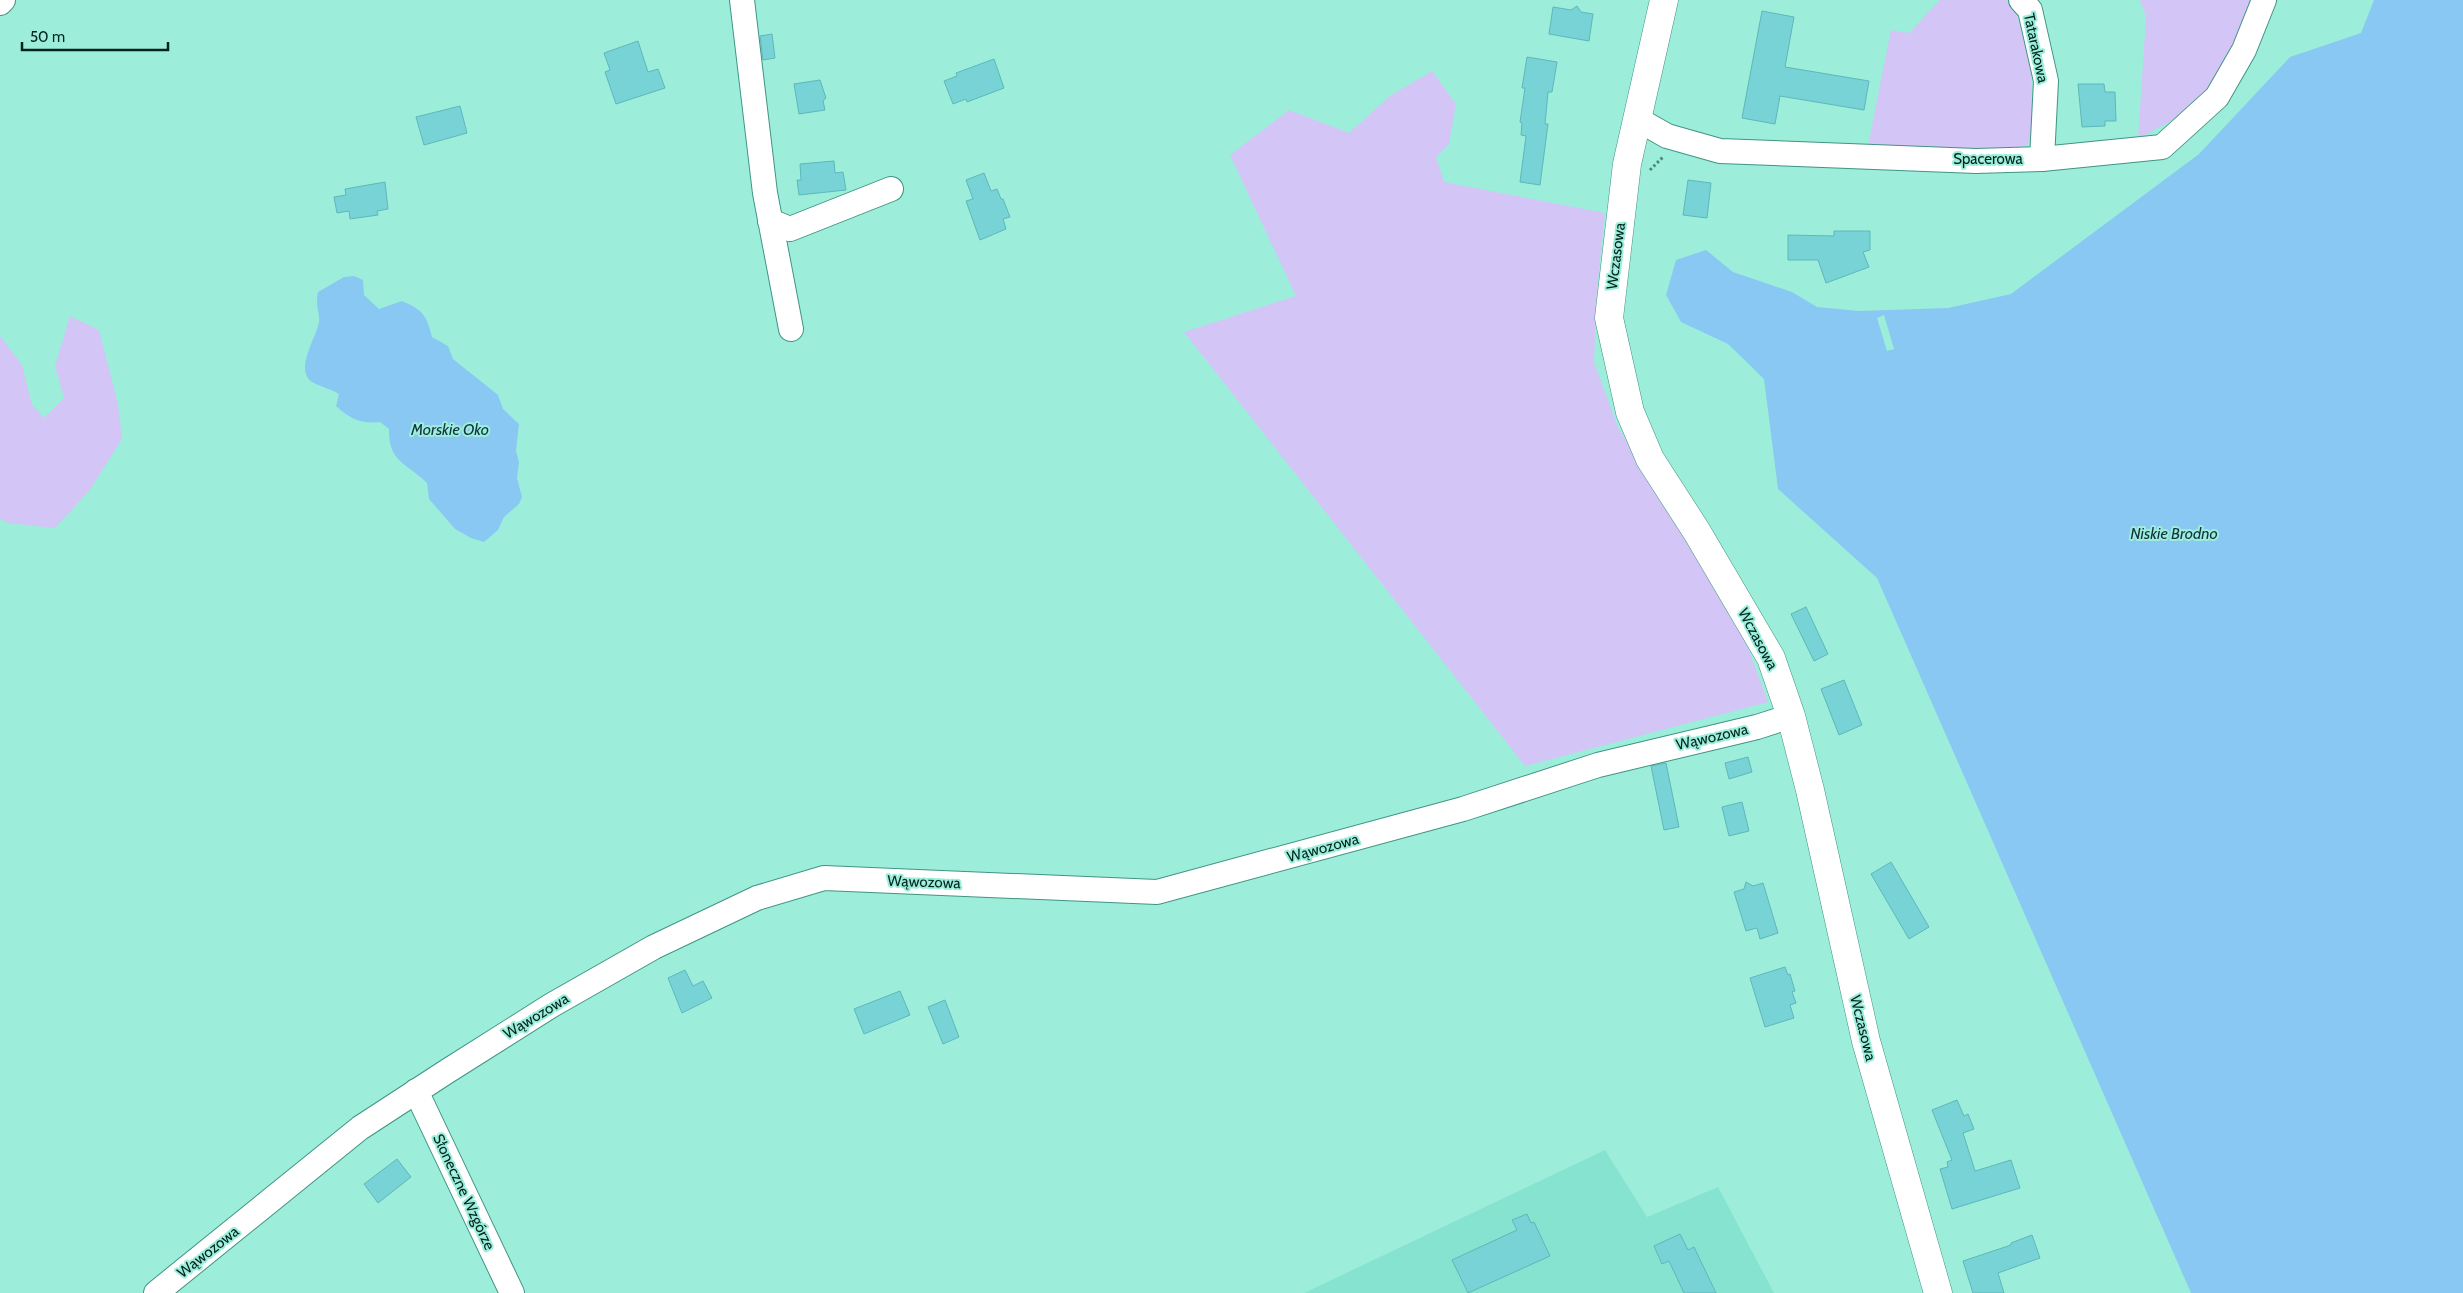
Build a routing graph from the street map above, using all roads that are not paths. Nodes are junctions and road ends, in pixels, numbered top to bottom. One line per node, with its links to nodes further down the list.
1 (3, 0): 6 (street)
2 (742, 0): 10 (street)
3 (1664, 0): 7 (street, Wczasowa)
4 (2021, 0): 8 (street, Tatarakowa)
5 (2264, 0): 8 (street, Spacerowa)
6 (0, 3)
7 (1637, 119): 8 (street, Spacerowa); 12 (street, Wczasowa)
8 (2042, 159)
9 (891, 189): 10 (street)
10 (770, 222): 11 (street)
11 (791, 329)
12 (1791, 716): 13 (street, Wąwozowa); 16 (street, Wczasowa)
13 (416, 1091): 14 (street, Wąwozowa); 15 (street, Słoneczne Wzgórze)
14 (156, 1293)
15 (512, 1293)
16 (1938, 1293)

